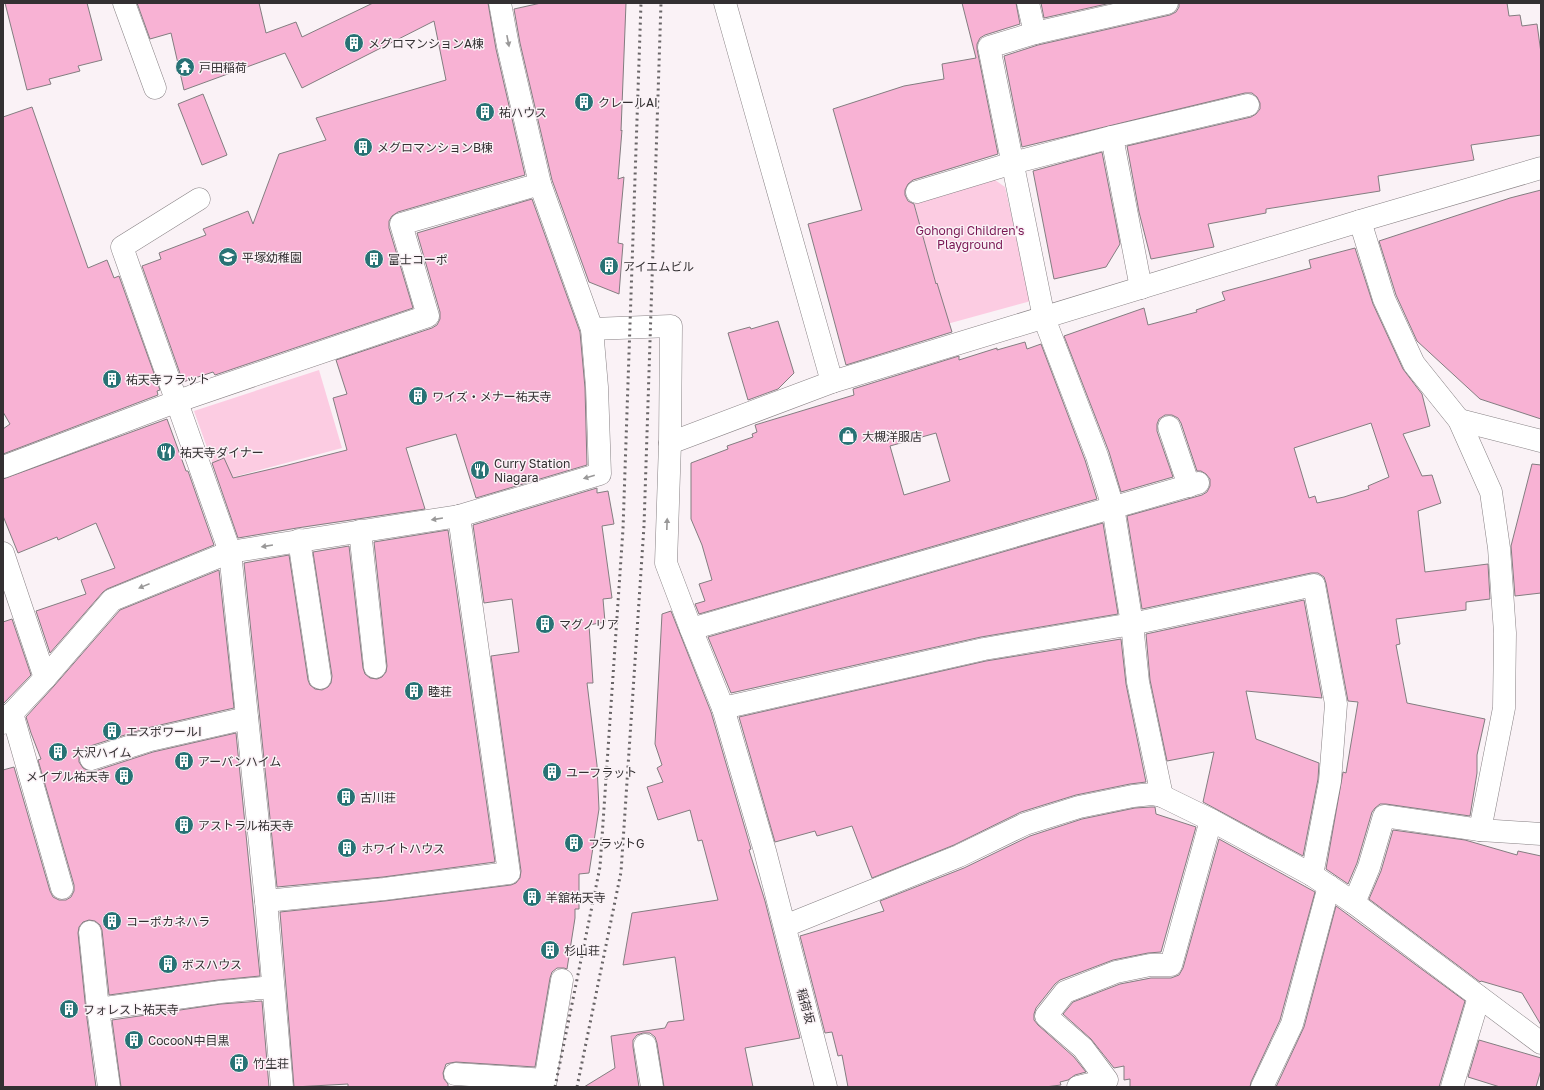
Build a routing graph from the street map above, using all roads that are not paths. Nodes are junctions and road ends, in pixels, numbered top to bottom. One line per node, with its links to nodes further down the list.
1 (124, 3): 7 (street)
2 (500, 3): 12 (street, one-way to 12)
3 (725, 3): 19 (street)
4 (1028, 3): 6 (street)
5 (1167, 3): 6 (street)
6 (1035, 34): 10 (street)
7 (156, 88)
8 (1248, 105): 9 (street)
9 (1112, 137): 10 (street); 16 (street)
10 (1012, 163): 13 (street); 17 (street)
11 (1541, 168): 15 (street)
12 (540, 184): 18 (street); 20 (street)
13 (917, 192)
14 (199, 199): 20 (street)
15 (1360, 221): 16 (street); 21 (street)
16 (1141, 288): 17 (street)
17 (1044, 318): 19 (street); 26 (street)
18 (592, 329): 24 (street); 27 (street, one-way to 27)
19 (832, 382): 24 (street)
20 (178, 401): 25 (street); 30 (street)
21 (1459, 420): 23 (street); 43 (street)
22 (1169, 427): 26 (street)
23 (1541, 441)
24 (670, 443): 33 (street, 稲荷坂, one-way to 24)
25 (3, 467)
26 (1113, 507): 32 (street); 33 (street)
27 (458, 516): 28 (street, one-way to 28); 47 (street)
28 (360, 531): 29 (street); 34 (street)
29 (299, 540): 30 (street, one-way to 30); 36 (street)
30 (230, 552): 35 (street, one-way to 35); 39 (street)
31 (3, 553): 35 (street)
32 (1132, 624): 37 (street); 41 (street); 45 (street)
33 (691, 629): 37 (street, 稲荷坂)
34 (375, 667)
35 (45, 678): 38 (street)
36 (320, 678)
37 (723, 708): 49 (street, 稲荷坂)
38 (7, 718): 46 (street)
39 (247, 718): 40 (street); 47 (street)
40 (91, 759)
41 (1162, 796): 42 (street); 49 (street)
42 (1211, 820): 45 (street); 63 (street)
43 (1480, 830): 44 (street); 48 (street)
44 (1541, 834)
45 (1320, 881): 48 (street); 64 (street)
46 (62, 888)
47 (266, 901): 52 (street)
48 (1354, 903): 53 (street)
49 (785, 926): 62 (street, 稲荷坂)
50 (90, 932): 54 (street)
51 (562, 980): 58 (street)
52 (273, 988): 54 (street); 60 (street)
53 (1479, 997): 55 (street); 65 (street)
54 (98, 1009): 59 (street)
55 (1541, 1043)
56 (645, 1045): 61 (street)
57 (454, 1074): 58 (street)
58 (545, 1084)
59 (109, 1087)
60 (282, 1087)
61 (652, 1087)
62 (826, 1087)
63 (1078, 1087)
64 (1262, 1087)
65 (1452, 1087)

